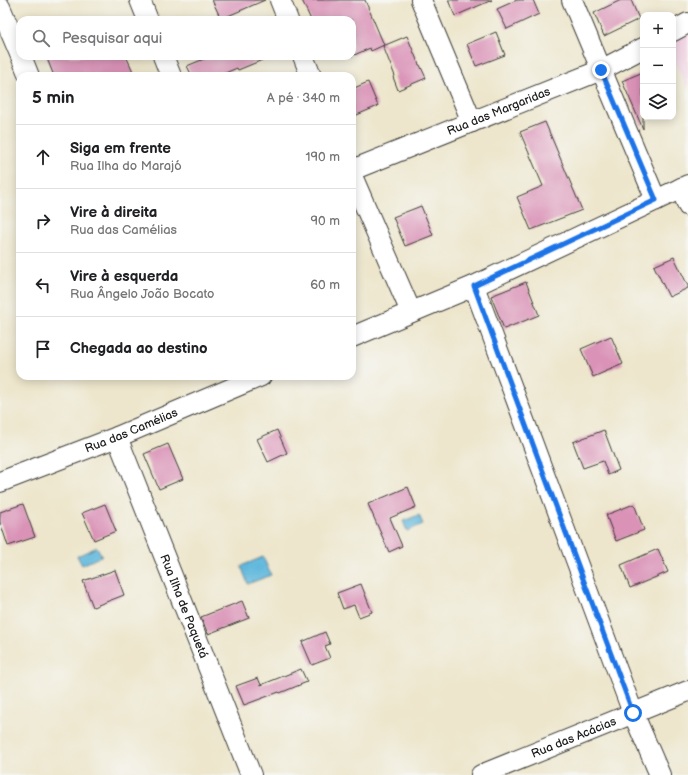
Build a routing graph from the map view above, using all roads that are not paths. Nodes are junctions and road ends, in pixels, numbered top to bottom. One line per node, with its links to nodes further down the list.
1 (140, 0): 6 (street)
2 (280, 0): 7 (street)
3 (421, 0): 19 (street)
4 (572, 0): 15 (street)
5 (0, 7): 10 (street)
6 (146, 16)
7 (286, 16)
8 (688, 23): 9 (street)
9 (676, 29)
10 (16, 45)
11 (640, 50): 15 (street, Rua das Margaridas)
12 (22, 60): 16 (street)
13 (165, 60): 17 (street)
14 (305, 60): 18 (street)
15 (601, 70): 19 (street, Rua das Margaridas); 23 (street)
16 (27, 72)
17 (169, 72)
18 (309, 72)
19 (472, 122): 20 (street, Rua das Margaridas)
20 (356, 168)
21 (356, 185): 25 (street)
22 (686, 193): 23 (street)
23 (656, 200): 24 (street)
24 (474, 286): 25 (street); 31 (street)
25 (411, 312): 26 (street)
26 (356, 335)
27 (252, 380): 28 (street, Rua das Camélias)
28 (117, 437): 29 (street, Rua das Camélias); 32 (street, Rua Ilha de Paquetá)
29 (0, 482)
30 (688, 691): 31 (street, Rua das Acácias)
31 (633, 713): 33 (street, Rua das Acácias); 34 (street)
32 (251, 775)
33 (481, 775)
34 (660, 775)

